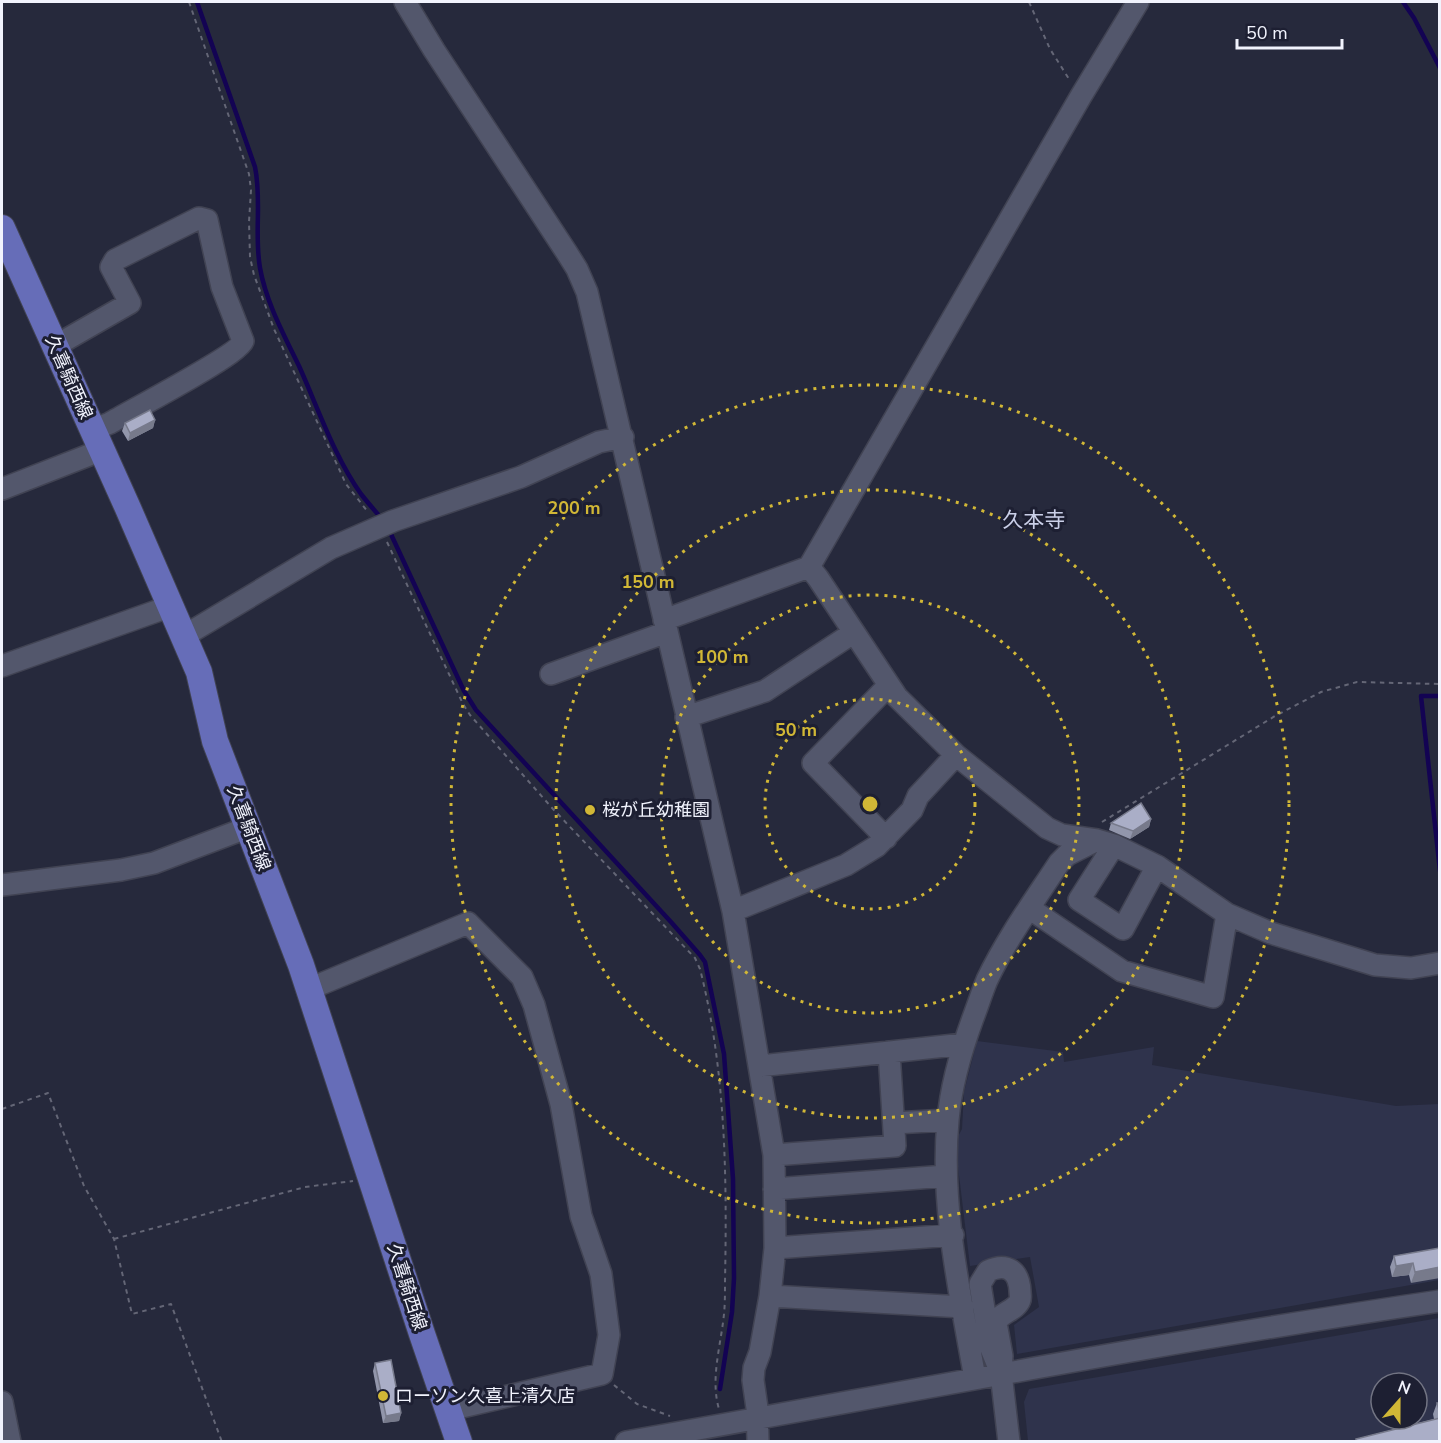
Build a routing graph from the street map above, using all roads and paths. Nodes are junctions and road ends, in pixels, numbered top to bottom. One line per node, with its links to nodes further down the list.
1 (189, 2): 11 (path)
2 (405, 2): 8 (street)
3 (1029, 2): 5 (path)
4 (1138, 2): 5 (street)
5 (1081, 96): 12 (street)
6 (2, 228): 7 (main road, 久喜騎西線)
7 (55, 346): 9 (main road, 久喜騎西線); 9 (street)
8 (623, 437): 11 (street); 14 (street)
9 (97, 440): 10 (street); 13 (main road, 久喜騎西線)
10 (2, 489)
11 (379, 528): 16 (street); 54 (path)
12 (809, 567): 14 (street); 15 (street)
13 (171, 606): 16 (main road, 久喜騎西線); 17 (street)
14 (665, 626): 18 (street); 21 (street)
15 (853, 633): 20 (street); 21 (street)
16 (183, 636): 23 (main road, 久喜騎西線)
17 (2, 666)
18 (552, 674)
19 (1440, 684): 25 (path)
20 (889, 685): 22 (street); 24 (street)
21 (687, 717): 29 (street)
22 (956, 755): 24 (street); 25 (street)
23 (249, 827): 27 (street); 32 (main road, 久喜騎西線)
24 (885, 838): 29 (street)
25 (1096, 841): 26 (street); 26 (street); 28 (street)
26 (1157, 866): 30 (street)
27 (2, 885)
28 (1029, 908): 30 (street); 33 (street)
29 (733, 911): 35 (street)
30 (1227, 914): 31 (street)
31 (1440, 963)
32 (309, 988): 41 (main road, 久喜騎西線); 50 (street)
33 (964, 1044): 34 (street); 37 (street)
34 (889, 1052): 35 (street); 38 (street)
35 (760, 1066): 39 (street)
36 (2, 1109): 44 (path)
37 (948, 1119): 38 (street); 40 (street)
38 (894, 1123): 39 (street)
39 (774, 1155): 42 (street)
40 (946, 1176): 42 (street); 43 (street)
41 (371, 1179): 44 (path); 53 (main road, 久喜騎西線)
42 (774, 1189): 45 (street)
43 (952, 1235): 45 (street); 48 (street)
44 (114, 1239): 58 (path)
45 (775, 1248): 46 (street)
46 (770, 1296): 48 (street); 55 (street)
47 (1440, 1301): 49 (street)
48 (963, 1308): 51 (street)
49 (1001, 1373): 51 (street); 62 (street)
50 (602, 1374): 53 (street); 56 (path)
51 (975, 1378): 55 (street)
52 (2, 1402): 57 (street)
53 (449, 1410): 59 (main road, 久喜騎西線)
54 (720, 1413)
55 (757, 1417): 56 (street); 61 (street)
56 (671, 1432): 60 (street)
57 (10, 1442)
58 (222, 1442)
59 (459, 1442)
60 (626, 1442)
61 (758, 1442)
62 (1009, 1442)

